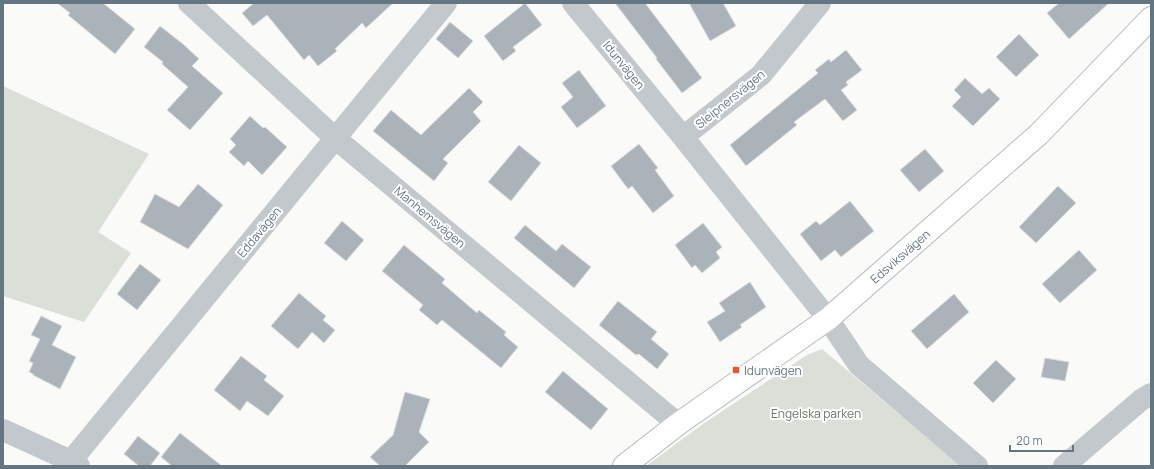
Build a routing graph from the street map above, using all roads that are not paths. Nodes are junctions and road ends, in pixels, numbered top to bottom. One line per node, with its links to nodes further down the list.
1 (189, 3): 7 (street, Manhemsvägen)
2 (446, 3): 7 (street, Eddavägen)
3 (573, 3): 6 (street, Idunvägen)
4 (820, 3): 6 (street, Sleipnersvägen)
5 (1151, 18): 8 (street, Edsviksvägen)
6 (683, 136): 8 (street, Idunvägen)
7 (335, 138): 10 (street, Manhemsvägen); 12 (street, Eddavägen)
8 (828, 319): 10 (street, Edsviksvägen); 14 (street, Idunvägen)
9 (1151, 394): 15 (street)
10 (678, 424): 13 (street, Edsviksvägen)
11 (3, 430): 12 (street)
12 (75, 463)
13 (624, 466)
14 (978, 466)
15 (1064, 466)

